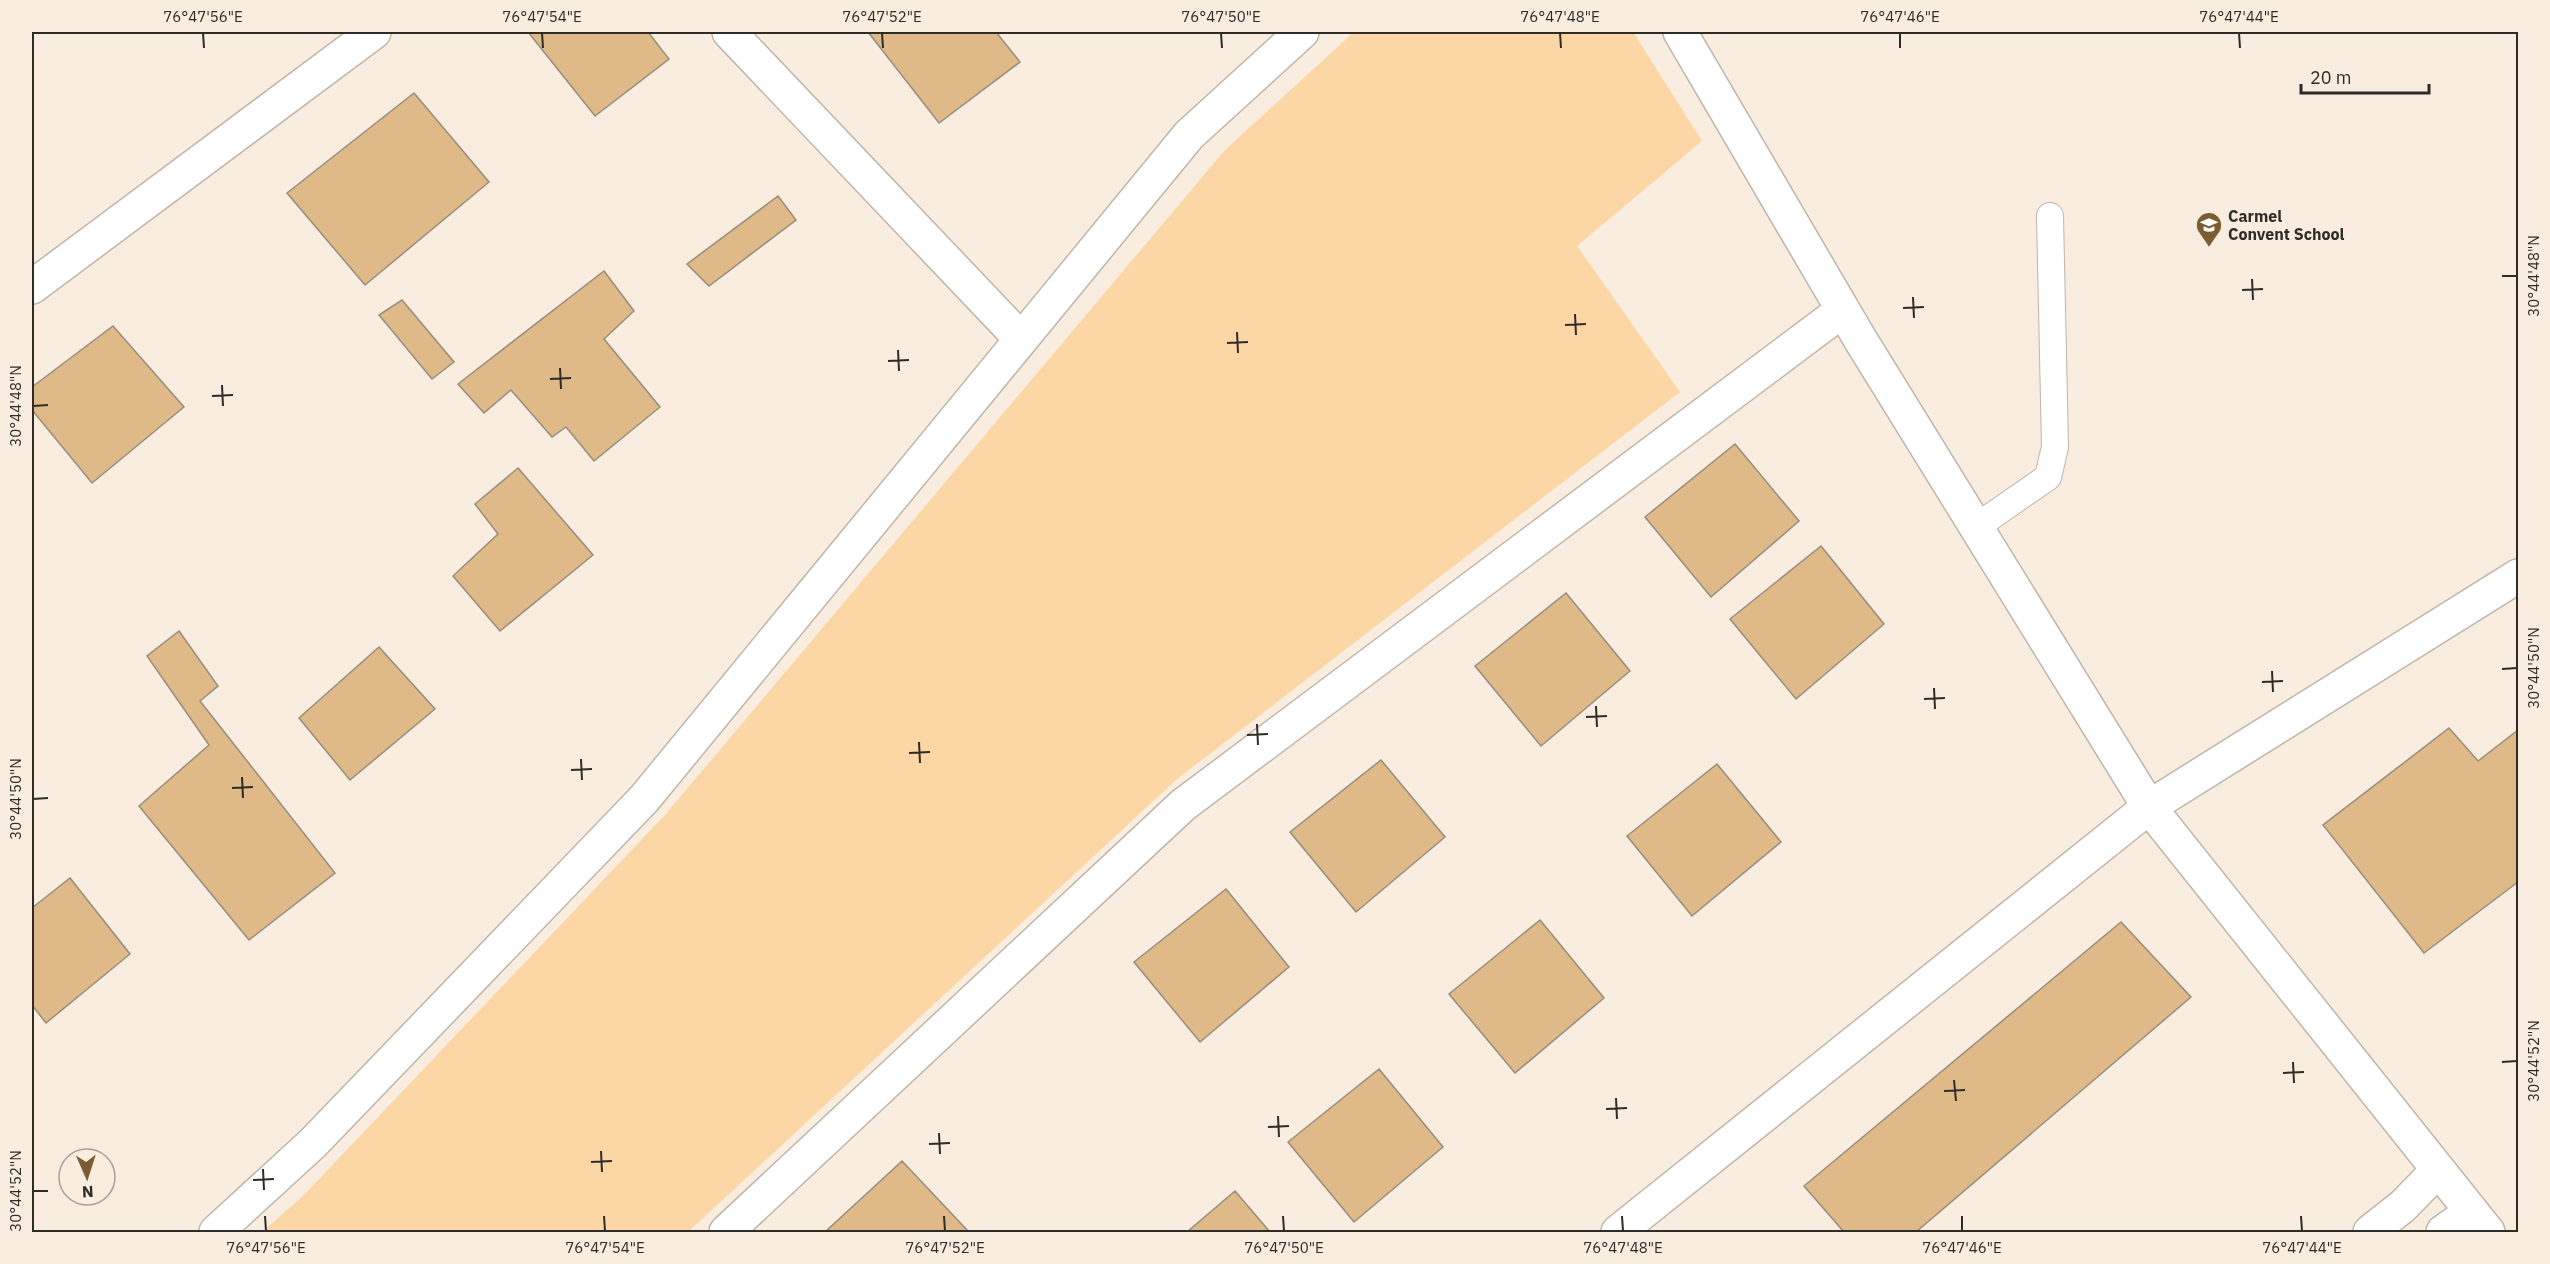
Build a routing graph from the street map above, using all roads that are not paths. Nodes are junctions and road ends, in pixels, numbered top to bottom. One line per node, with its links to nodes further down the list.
1 (374, 32): 6 (street)
2 (729, 32): 8 (street)
3 (1302, 32): 8 (street)
4 (1680, 32): 7 (street)
5 (2050, 216): 9 (lane)
6 (32, 287)
7 (1843, 310): 9 (street); 15 (street)
8 (1020, 338): 14 (street)
9 (1976, 527): 11 (street)
10 (2518, 576): 11 (street)
11 (2149, 807): 12 (street); 16 (street)
12 (2438, 1170): 13 (street); 17 (street)
13 (2479, 1222): 18 (street)
14 (216, 1233)
15 (726, 1233)
16 (1618, 1233)
17 (2370, 1233)
18 (2443, 1233)

